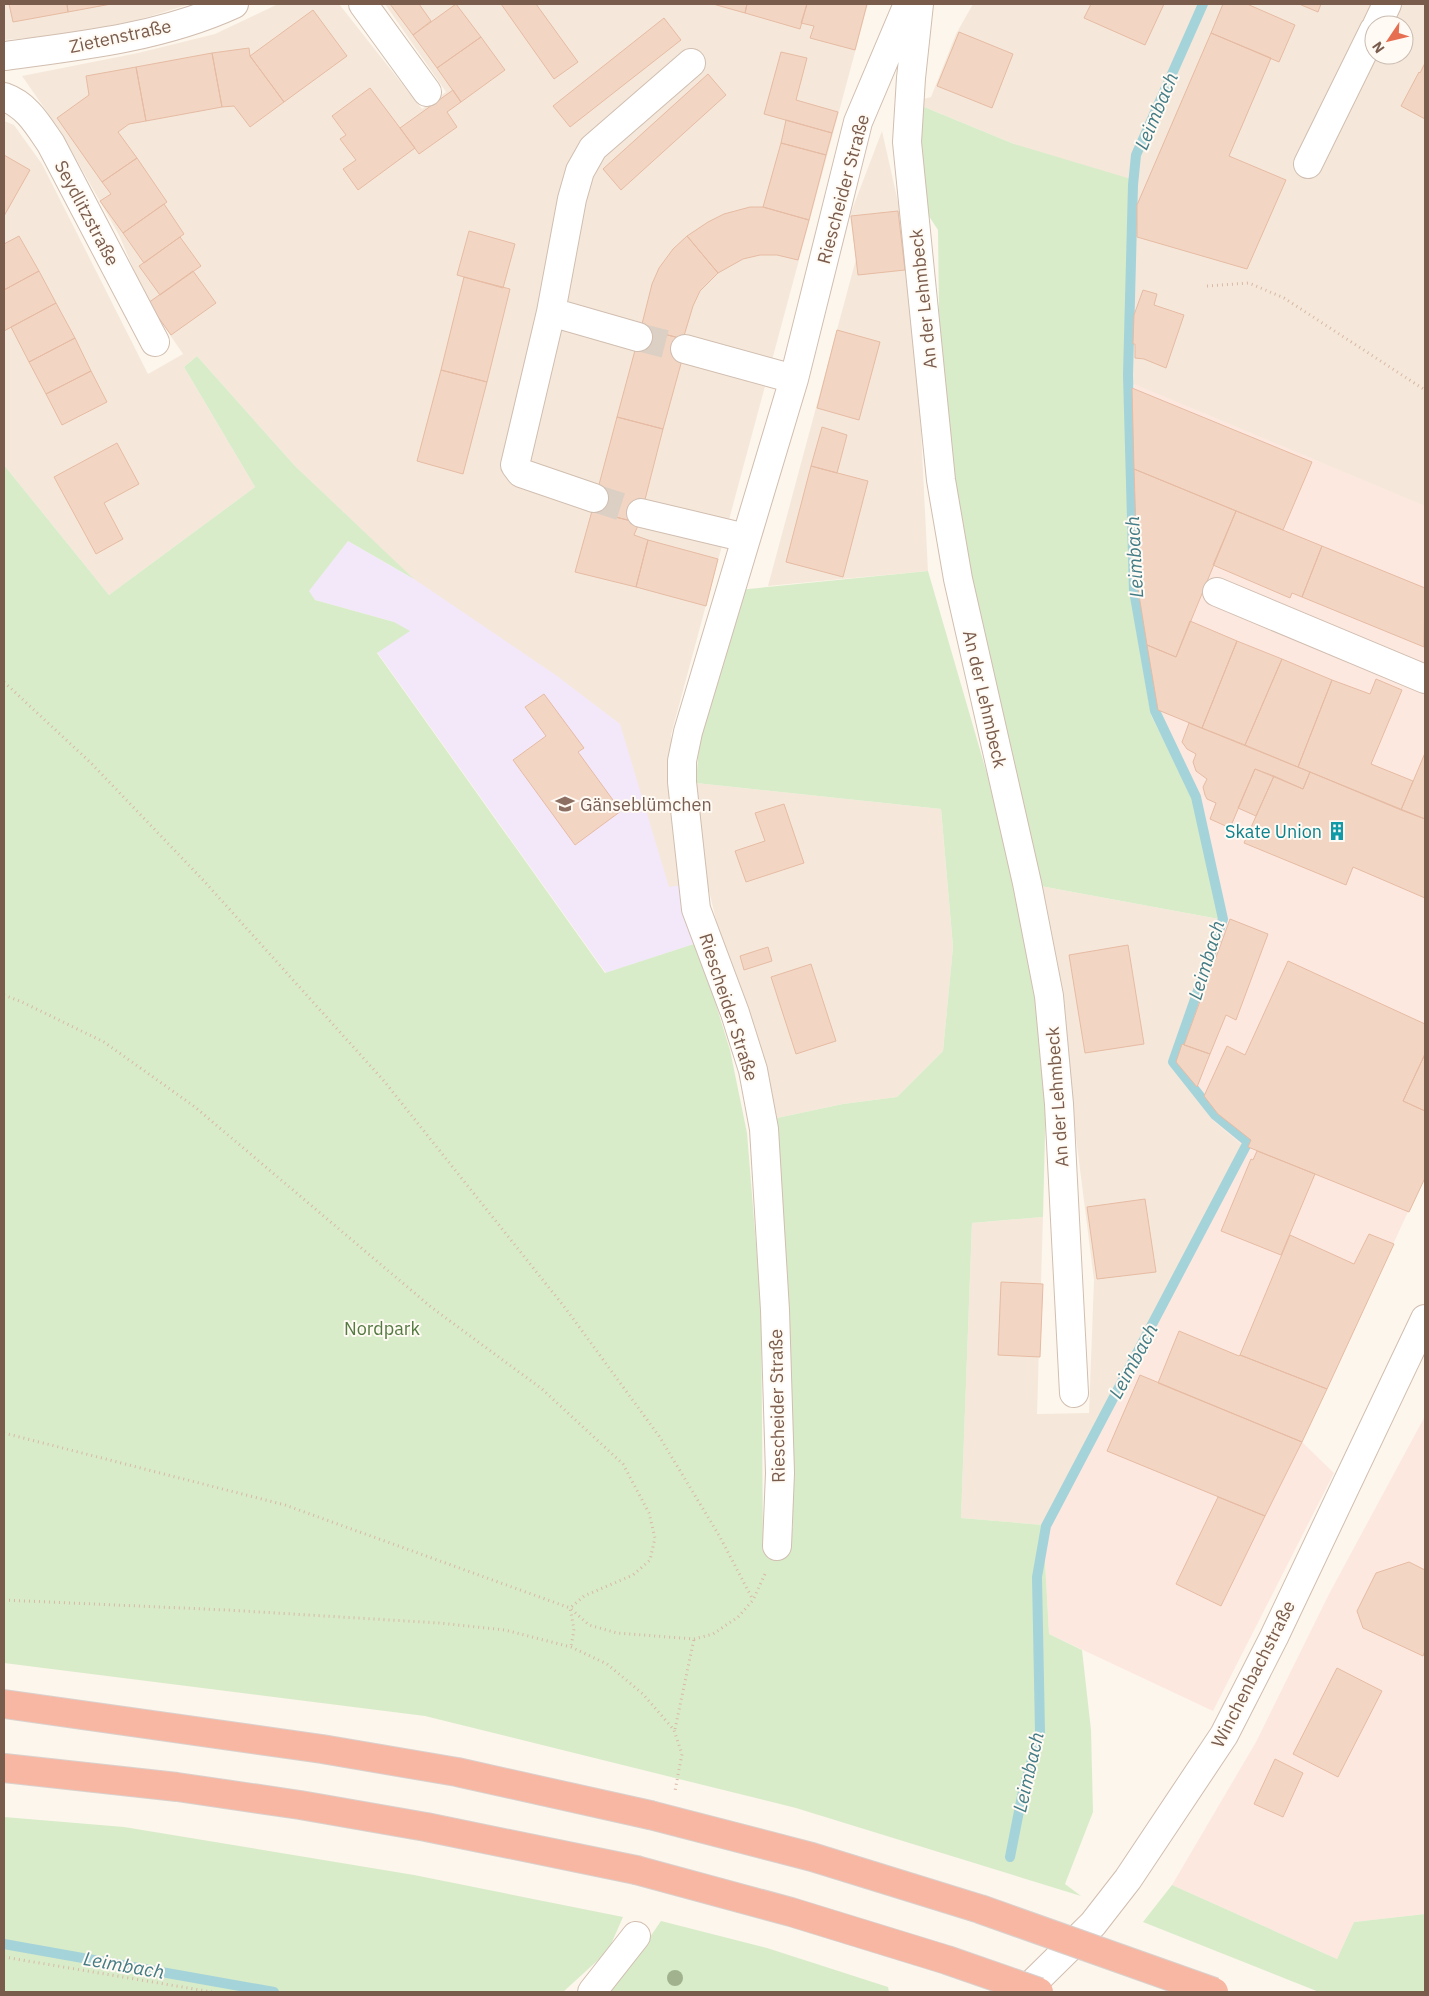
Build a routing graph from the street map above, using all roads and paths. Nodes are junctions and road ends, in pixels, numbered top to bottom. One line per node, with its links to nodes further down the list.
1 (234, 4): 6 (street, Zietenstraße)
2 (362, 4): 8 (street)
3 (908, 4): 16 (street, Riescheider Straße)
4 (919, 4): 26 (street, An der Lehmbeck)
5 (1364, 50): 10 (street)
6 (4, 56)
7 (691, 63): 12 (street)
8 (428, 92)
9 (4, 97): 14 (street, Seydlitzstraße)
10 (1308, 164)
11 (1208, 286): 17 (path)
12 (551, 312): 13 (street); 18 (street)
13 (638, 337)
14 (155, 342)
15 (685, 349): 16 (street)
16 (794, 379): 20 (street, Riescheider Straße)
17 (1425, 390)
18 (594, 498)
19 (641, 513): 20 (street)
20 (746, 538): 28 (street, Riescheider Straße)
21 (1217, 592): 22 (street)
22 (1425, 679)
23 (4, 682): 30 (path)
24 (4, 995): 31 (path)
25 (1425, 1319): 42 (street, Winchenbachstraße)
26 (1074, 1394)
27 (4, 1433): 31 (path)
28 (778, 1546): 30 (path)
29 (4, 1600): 33 (path)
30 (753, 1600): 32 (path)
31 (570, 1608): 32 (path); 33 (path)
32 (694, 1639): 35 (path)
33 (571, 1647): 35 (path)
34 (4, 1704): 44 (highway, bridge)
35 (674, 1730): 37 (path)
36 (4, 1768): 43 (highway, bridge)
37 (674, 1794)
38 (636, 1936): 41 (street)
39 (4, 1956): 40 (path)
40 (212, 1992)
41 (592, 1992)
42 (1024, 1992)
43 (1039, 1992)
44 (1214, 1992)

